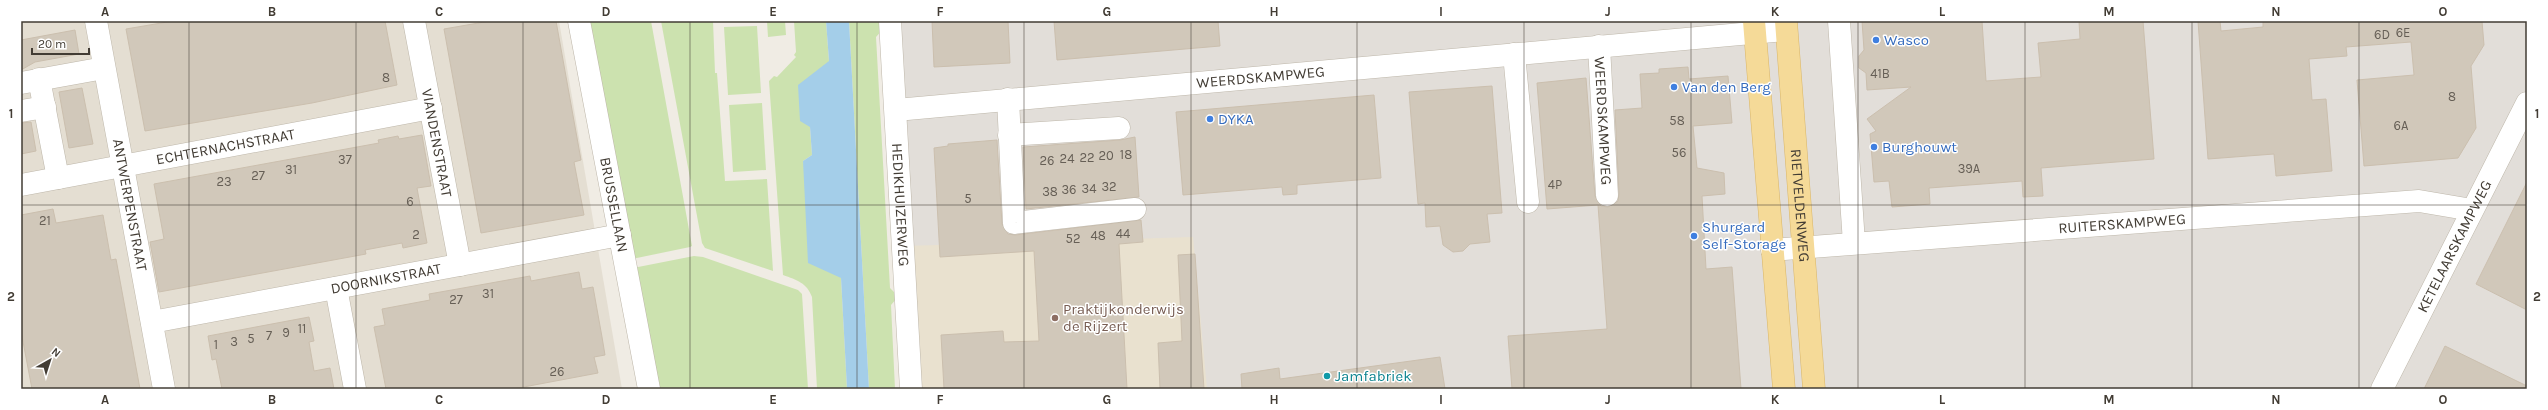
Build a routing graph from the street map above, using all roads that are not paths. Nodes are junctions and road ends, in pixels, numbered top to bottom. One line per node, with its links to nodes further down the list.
1 (96, 21): 10 (street, ANTWERPENSTRAAT)
2 (414, 21): 15 (street, VIANDENSTRAAT)
3 (579, 21): 27 (street, BRUSSELLAAN)
4 (890, 21): 16 (street, HEDIKHUIZERWEG)
5 (1839, 21): 28 (street)
6 (1786, 26): 7 (street, WEERDSKAMPWEG); 29 (main road, RIETVELDENWEG)
7 (1754, 27): 8 (street, WEERDSKAMPWEG); 30 (main road, RIETVELDENWEG)
8 (1599, 46): 9 (street, WEERDSKAMPWEG); 23 (street, WEERDSKAMPWEG)
9 (1514, 54): 12 (street, WEERDSKAMPWEG); 24 (street)
10 (104, 68): 11 (street); 20 (street, ANTWERPENSTRAAT)
11 (30, 81): 14 (street)
12 (1008, 99): 16 (street, WEERDSKAMPWEG); 19 (street)
13 (2527, 103): 26 (street, KETELAARSKAMPWEG)
14 (45, 107): 17 (street); 21 (street)
15 (431, 108): 20 (street, ECHTERNACHSTRAAT); 31 (street, VIANDENSTRAAT)
16 (896, 110): 37 (street, HEDIKHUIZERWEG)
17 (21, 112)
18 (1119, 128): 19 (street)
19 (1009, 134): 25 (street)
20 (122, 166): 21 (street, ECHTERNACHSTRAAT); 33 (street, ANTWERPENSTRAAT)
21 (58, 178): 22 (street, ECHTERNACHSTRAAT)
22 (21, 185)
23 (1607, 195)
24 (1528, 202)
25 (1135, 209)
26 (2472, 210): 28 (street, RUITERSKAMPWEG); 40 (street, KETELAARSKAMPWEG)
27 (620, 235): 31 (street, DOORNIKSTRAAT); 36 (street, BRUSSELLAAN)
28 (1854, 243): 29 (street, RUITERSKAMPWEG)
29 (1804, 246): 30 (street, RUITERSKAMPWEG); 39 (main road, RIETVELDENWEG)
30 (1772, 250): 38 (main road, RIETVELDENWEG)
31 (460, 265): 32 (street, DOORNIKSTRAAT)
32 (336, 288): 33 (street, DOORNIKSTRAAT); 35 (street)
33 (152, 322): 34 (street, ANTWERPENSTRAAT)
34 (164, 389)
35 (355, 389)
36 (649, 389)
37 (911, 389)
38 (1784, 389)
39 (1814, 389)
40 (2382, 389)

